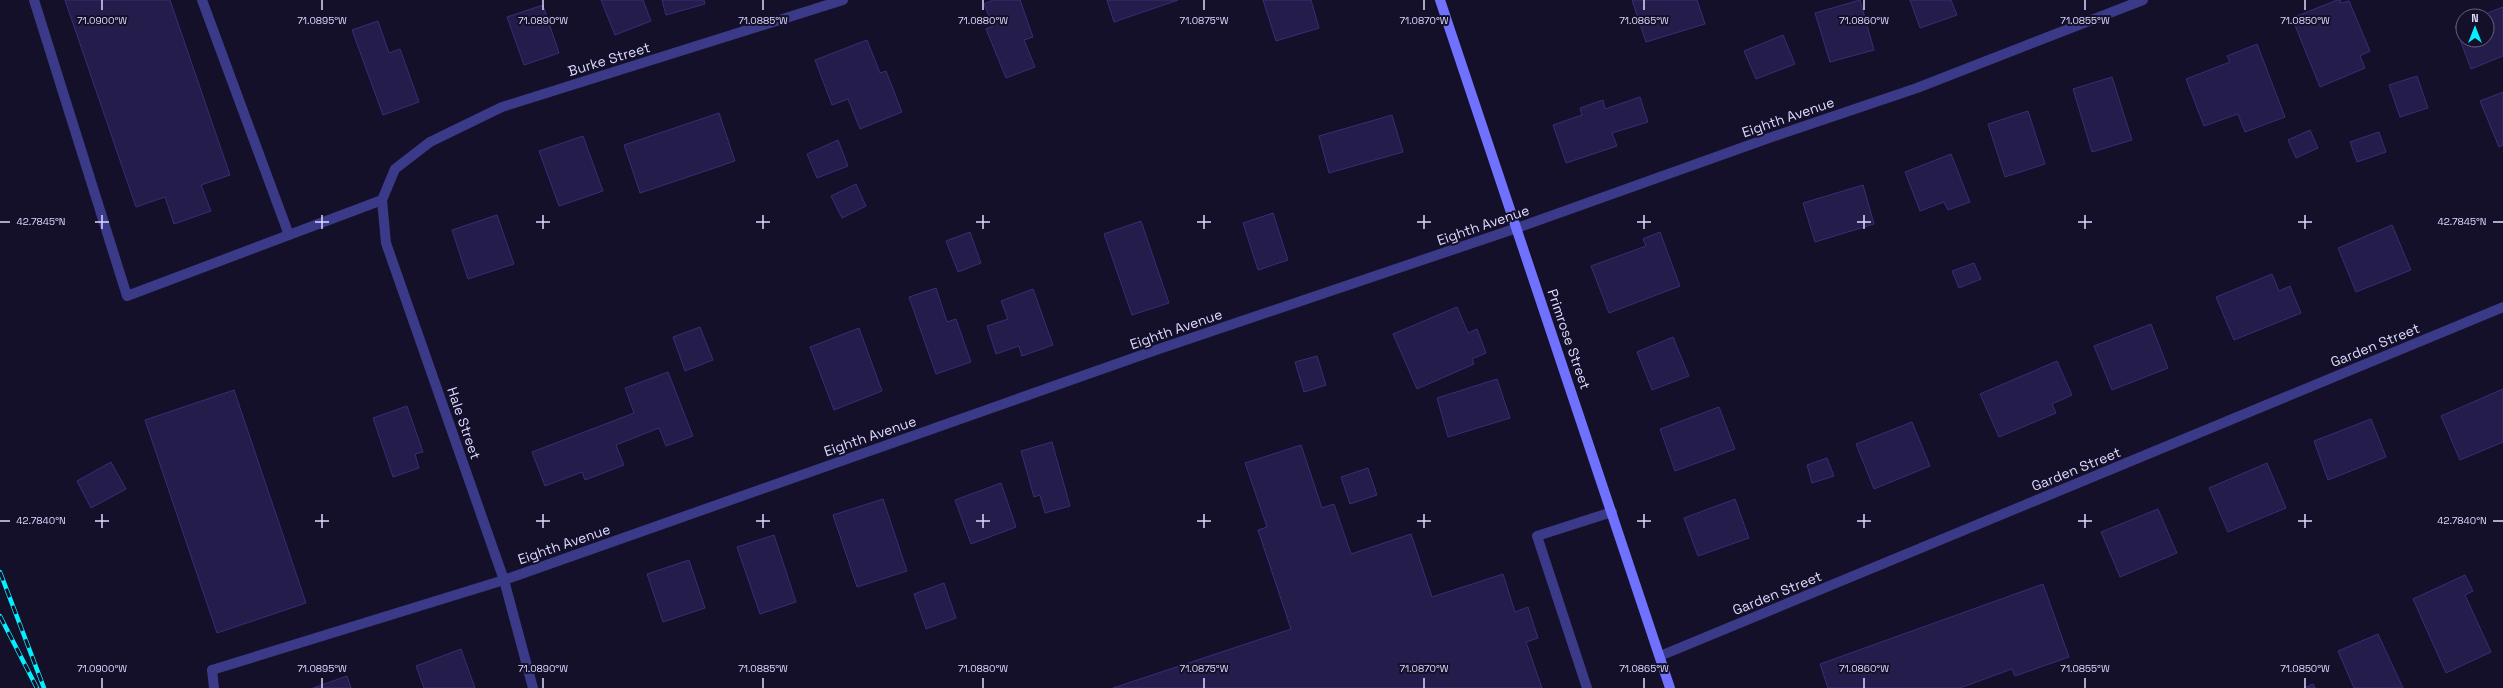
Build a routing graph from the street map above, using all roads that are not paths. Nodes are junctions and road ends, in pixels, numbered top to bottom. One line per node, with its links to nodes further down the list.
1 (34, 0): 9 (street)
2 (202, 0): 9 (street)
3 (843, 0): 6 (street, Burke Street)
4 (1440, 0): 8 (main road, Primrose Street)
5 (2143, 0): 8 (street, Eighth Avenue)
6 (395, 169): 7 (street, Hale Street)
7 (382, 200): 9 (street); 12 (street, Hale Street)
8 (1517, 228): 11 (main road, Primrose Street); 12 (street, Eighth Avenue)
9 (289, 235)
10 (2503, 307): 13 (street, Garden Street)
11 (1612, 512): 13 (main road, Primrose Street); 16 (street)
12 (504, 580): 14 (street, Eighth Avenue); 15 (street, Hale Street)
13 (1660, 656): 17 (main road, Primrose Street)
14 (214, 688)
15 (533, 688)
16 (1587, 688)
17 (1670, 688)

